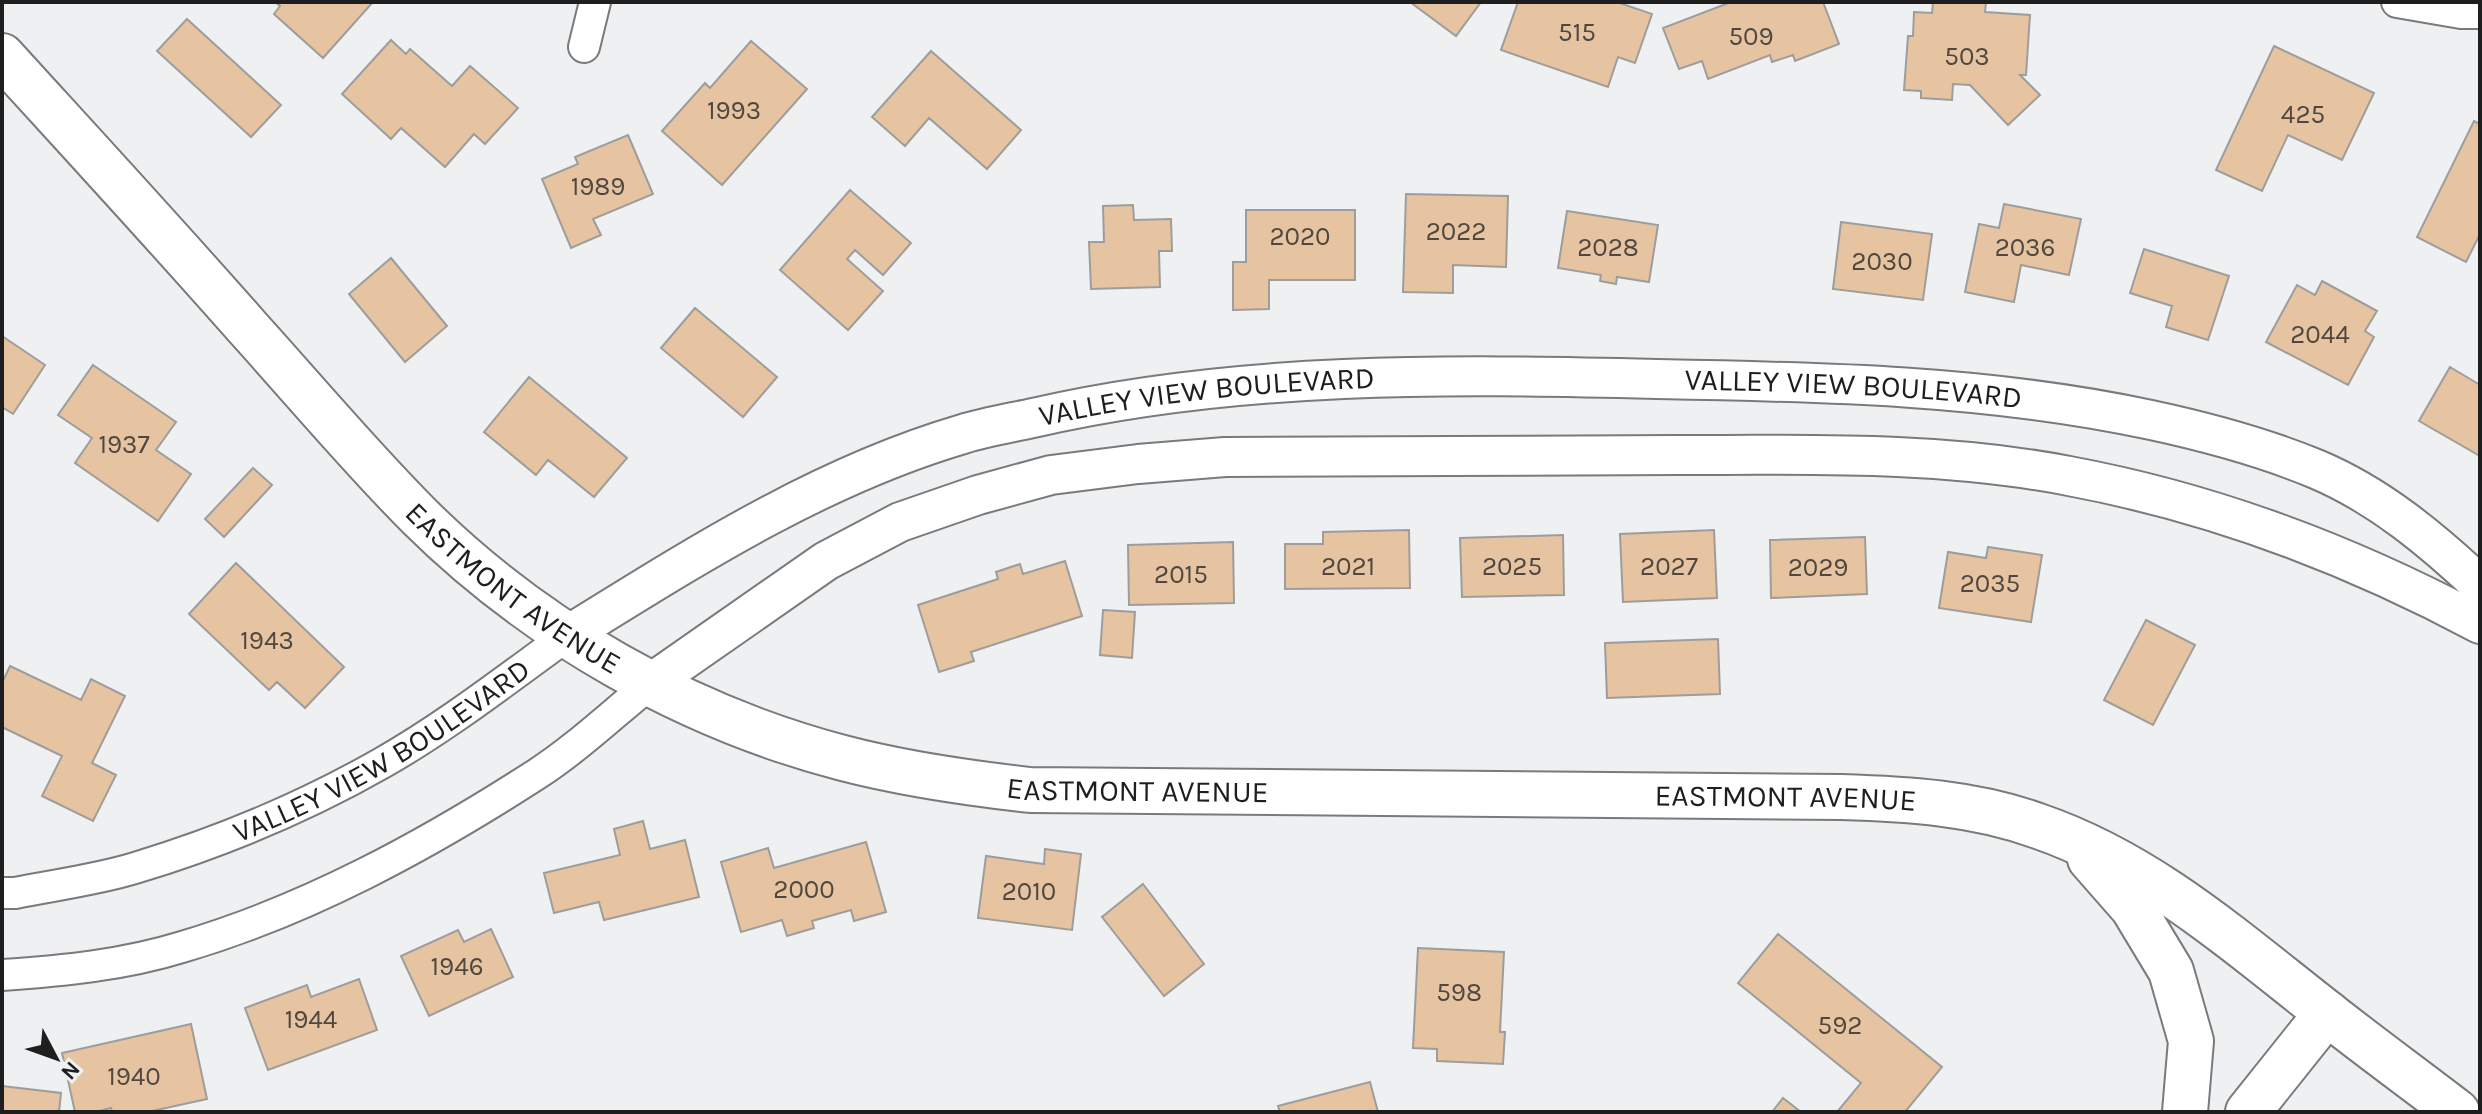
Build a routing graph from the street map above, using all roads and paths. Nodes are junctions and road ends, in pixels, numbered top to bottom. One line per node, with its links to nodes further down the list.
1 (595, 2): 4 (street)
2 (2397, 2): 3 (street)
3 (2480, 13)
4 (584, 47)
5 (2, 56): 8 (main road, EASTMONT AVENUE)
6 (2480, 585): 8 (street, VALLEY VIEW BOULEVARD)
7 (2480, 624): 9 (street, VALLEY VIEW BOULEVARD)
8 (568, 635): 9 (main road, EASTMONT AVENUE); 11 (street, VALLEY VIEW BOULEVARD)
9 (651, 683): 10 (main road, EASTMONT AVENUE); 12 (street, VALLEY VIEW BOULEVARD)
10 (2072, 839): 13 (main road, EASTMONT AVENUE); 14 (main road)
11 (2, 893)
12 (2, 975)
13 (2327, 1013): 15 (main road); 16 (main road, EASTMONT AVENUE)
14 (2185, 1112)
15 (2248, 1112)
16 (2457, 1112)

